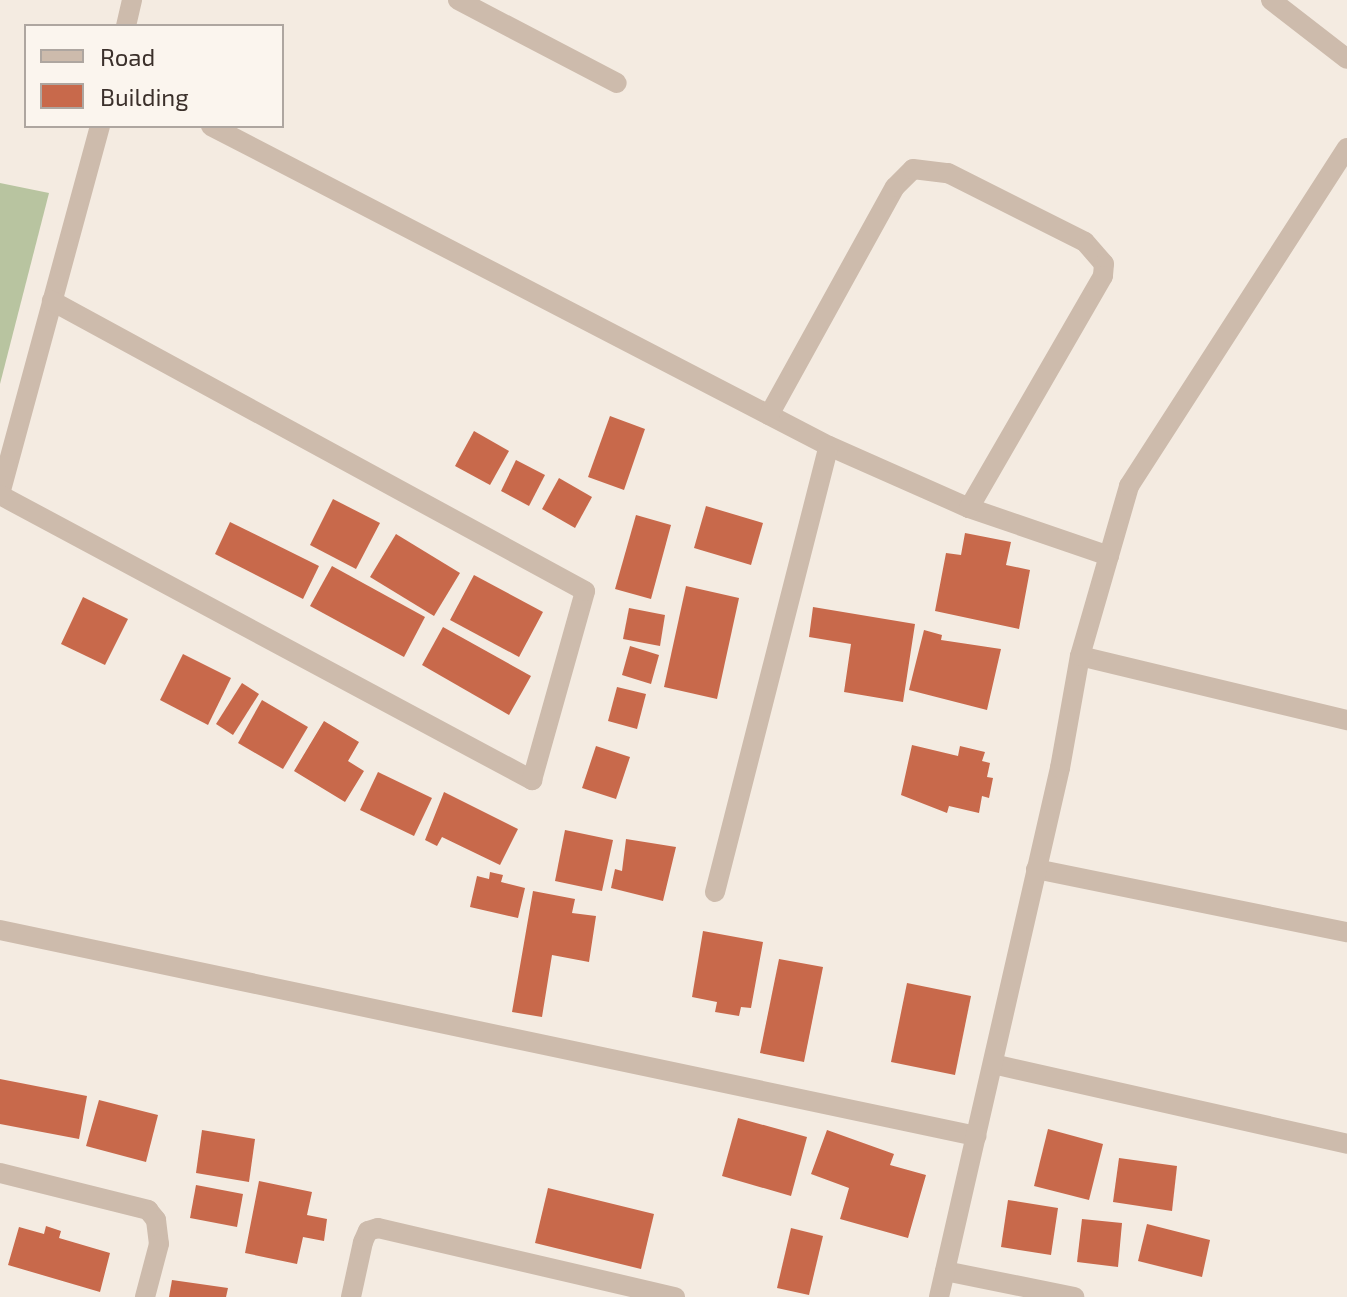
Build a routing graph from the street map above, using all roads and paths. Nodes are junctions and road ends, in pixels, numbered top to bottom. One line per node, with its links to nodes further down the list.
1 (132, 0): 4 (street)
2 (458, 0): 6 (street)
3 (1271, 0): 5 (street)
4 (126, 24)
5 (1347, 59)
6 (617, 83)
7 (99, 128): 10 (street)
8 (215, 128): 11 (street)
9 (1347, 148): 15 (street)
10 (52, 301): 13 (street); 13 (street)
11 (769, 415): 12 (street); 14 (street)
12 (829, 446): 14 (street); 19 (street)
13 (0, 495)
14 (969, 508): 15 (street)
15 (1109, 556): 16 (street)
16 (1080, 656): 17 (street); 18 (street)
17 (1347, 720)
18 (1036, 869): 21 (street); 22 (street)
19 (715, 892)
20 (0, 930): 23 (street)
21 (1347, 932)
22 (993, 1064): 23 (street); 24 (street)
23 (976, 1136): 26 (street)
24 (1347, 1144)
25 (0, 1173): 27 (street)
26 (945, 1271): 30 (street); 31 (street)
27 (145, 1297)
28 (351, 1297): 29 (street)
29 (675, 1297)
30 (939, 1297)
31 (1074, 1297)

